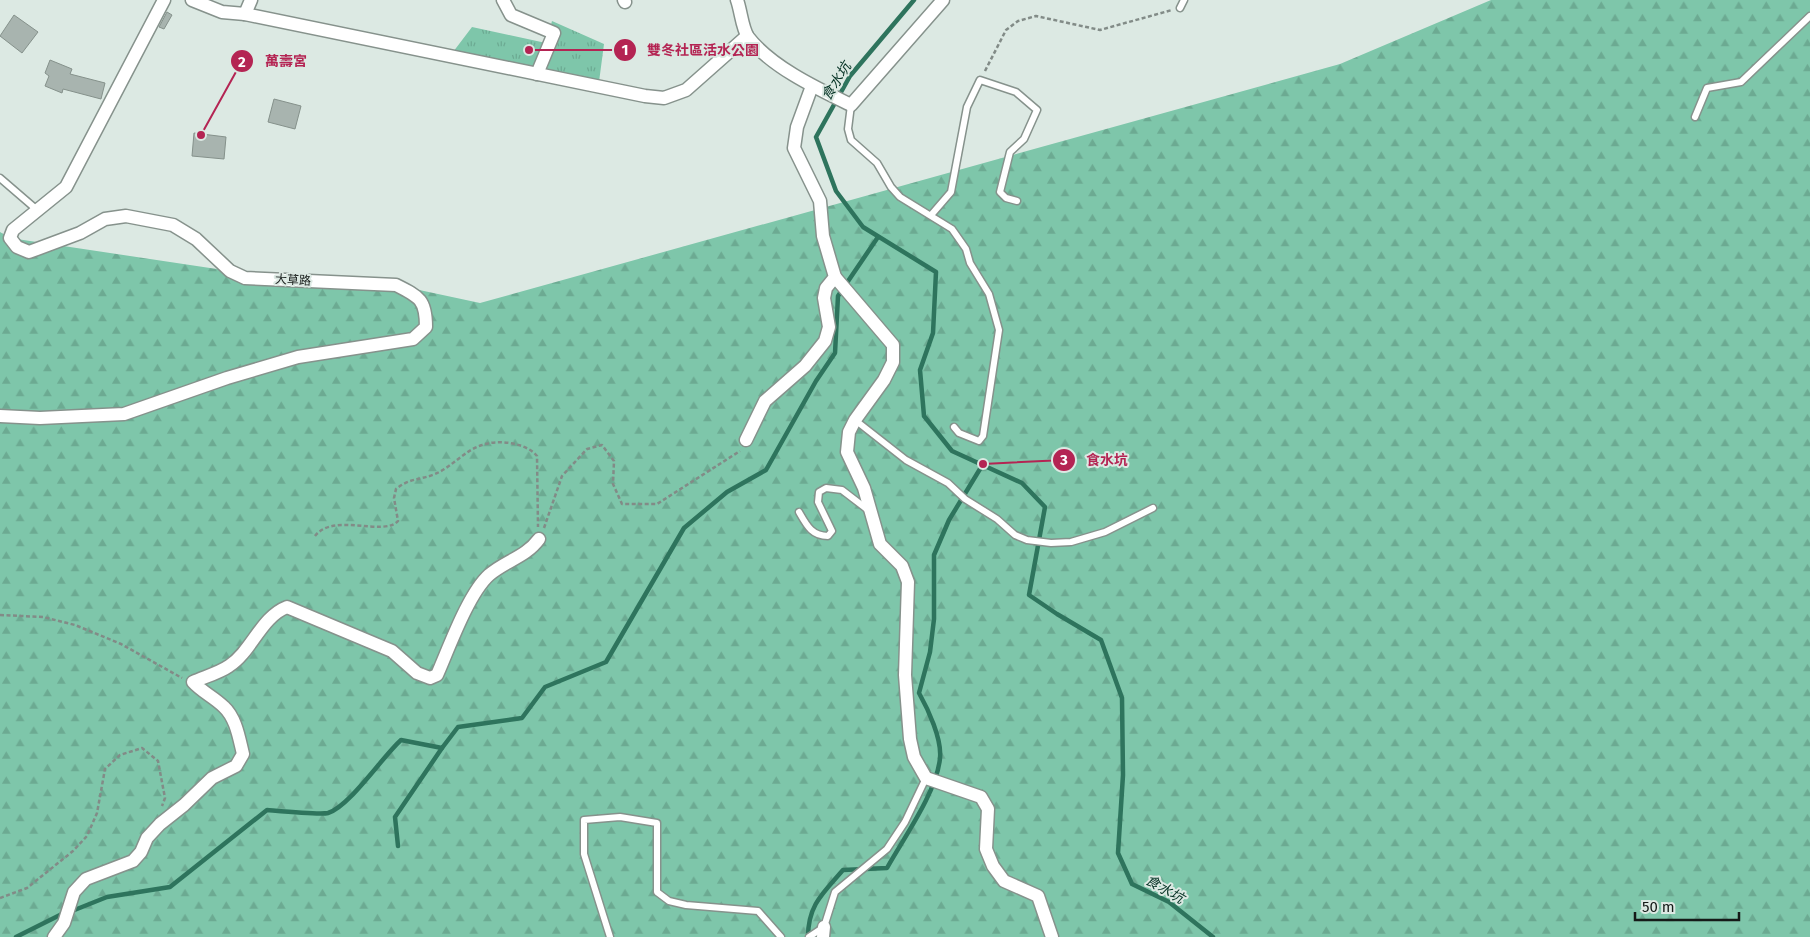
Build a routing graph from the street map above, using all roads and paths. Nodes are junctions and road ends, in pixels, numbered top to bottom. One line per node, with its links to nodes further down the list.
1 (164, 0): 19 (street, 大草路)
2 (192, 0): 9 (street)
3 (251, 0): 9 (street)
4 (503, 0): 12 (street)
5 (737, 0): 11 (street)
6 (943, 0): 15 (street)
7 (1184, 0): 8 (lane)
8 (1180, 8): 13 (path)
9 (245, 14): 12 (street)
10 (1810, 16): 16 (lane)
11 (747, 36): 12 (street); 14 (street)
12 (537, 74)
13 (980, 80): 18 (lane); 20 (lane)
14 (812, 86): 15 (street); 21 (street)
15 (851, 105): 20 (lane)
16 (1695, 117)
17 (0, 178): 19 (lane)
18 (1017, 201)
19 (36, 209): 22 (street, 大草路)
20 (932, 214): 24 (lane)
21 (835, 276): 23 (street); 25 (street)
22 (0, 416)
23 (855, 420): 26 (lane); 28 (street)
24 (954, 427)
25 (746, 440): 30 (path)
26 (1153, 508)
27 (799, 512): 28 (lane)
28 (873, 514): 33 (street)
29 (315, 536): 30 (path)
30 (539, 539): 32 (street)
31 (0, 615): 32 (path)
32 (192, 682): 37 (street)
33 (926, 778): 36 (lane); 41 (street)
34 (160, 811): 35 (path)
35 (0, 898)
36 (821, 932): 40 (lane)
37 (54, 937)
38 (610, 937): 39 (lane)
39 (781, 937)
40 (808, 937)
41 (1052, 937)

